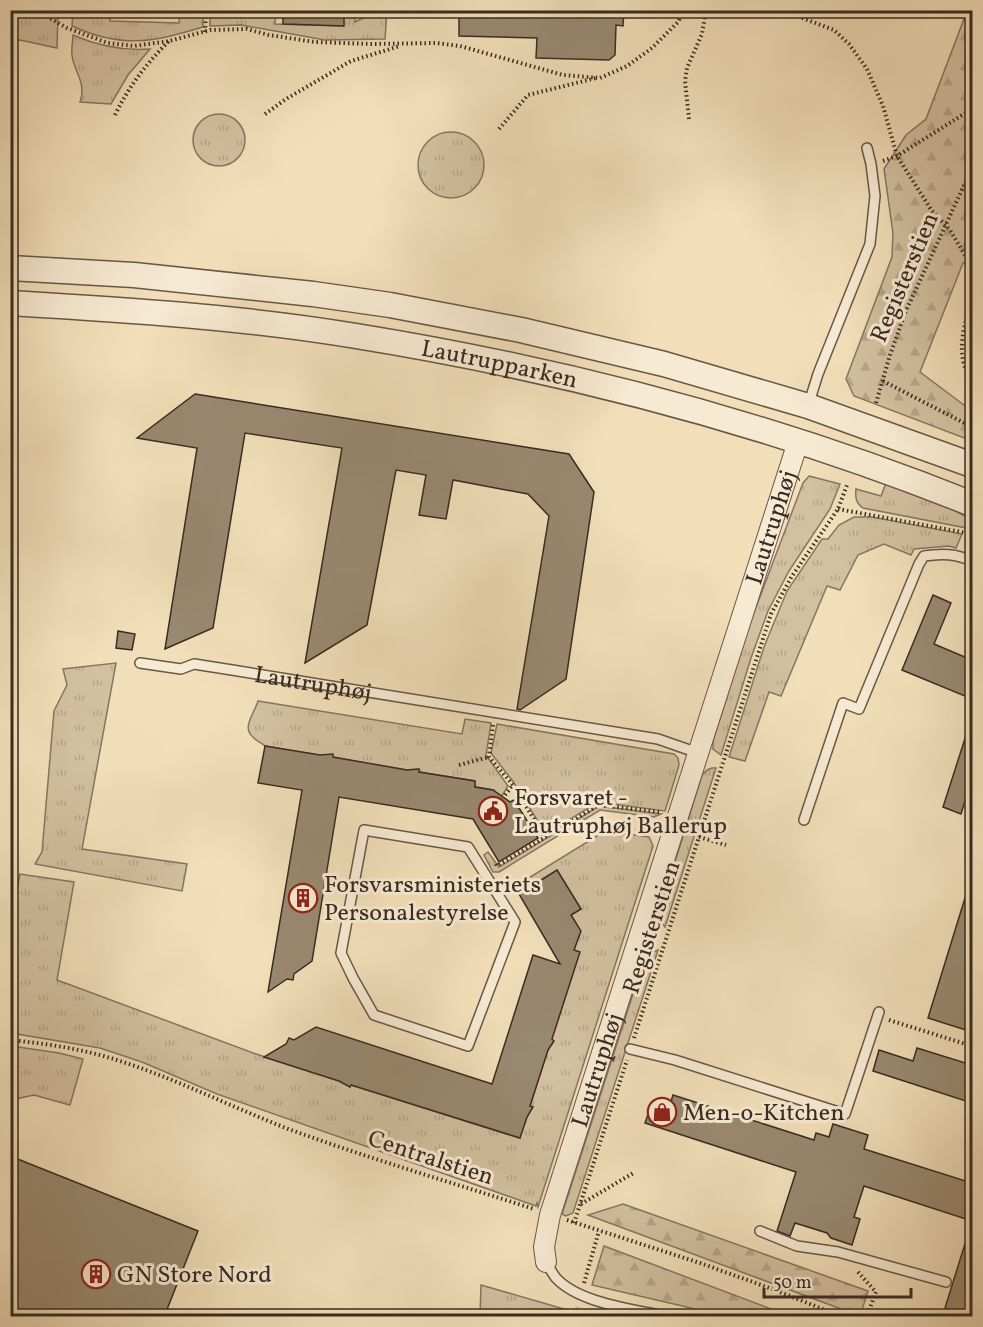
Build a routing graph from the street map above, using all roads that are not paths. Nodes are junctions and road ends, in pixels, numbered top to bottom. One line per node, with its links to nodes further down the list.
1 (867, 148): 4 (lane)
2 (10, 268): 4 (street, Lautrupparken)
3 (10, 303): 5 (street, Lautrupparken)
4 (808, 405): 5 (street, Lautruphøj); 6 (street, Lautrupparken)
5 (798, 442): 7 (street, Lautrupparken); 10 (street, Lautruphøj)
6 (972, 465)
7 (972, 504)
8 (972, 561): 11 (lane)
9 (140, 663): 10 (lane, Lautruphøj)
10 (698, 753): 16 (street, Lautruphøj)
11 (804, 820)
12 (353, 978): 12 (lane)
13 (878, 1014): 14 (lane)
14 (630, 1049)
15 (760, 1231): 17 (lane)
16 (546, 1262): 18 (lane, Lautruphøj)
17 (946, 1282)
18 (664, 1317)

